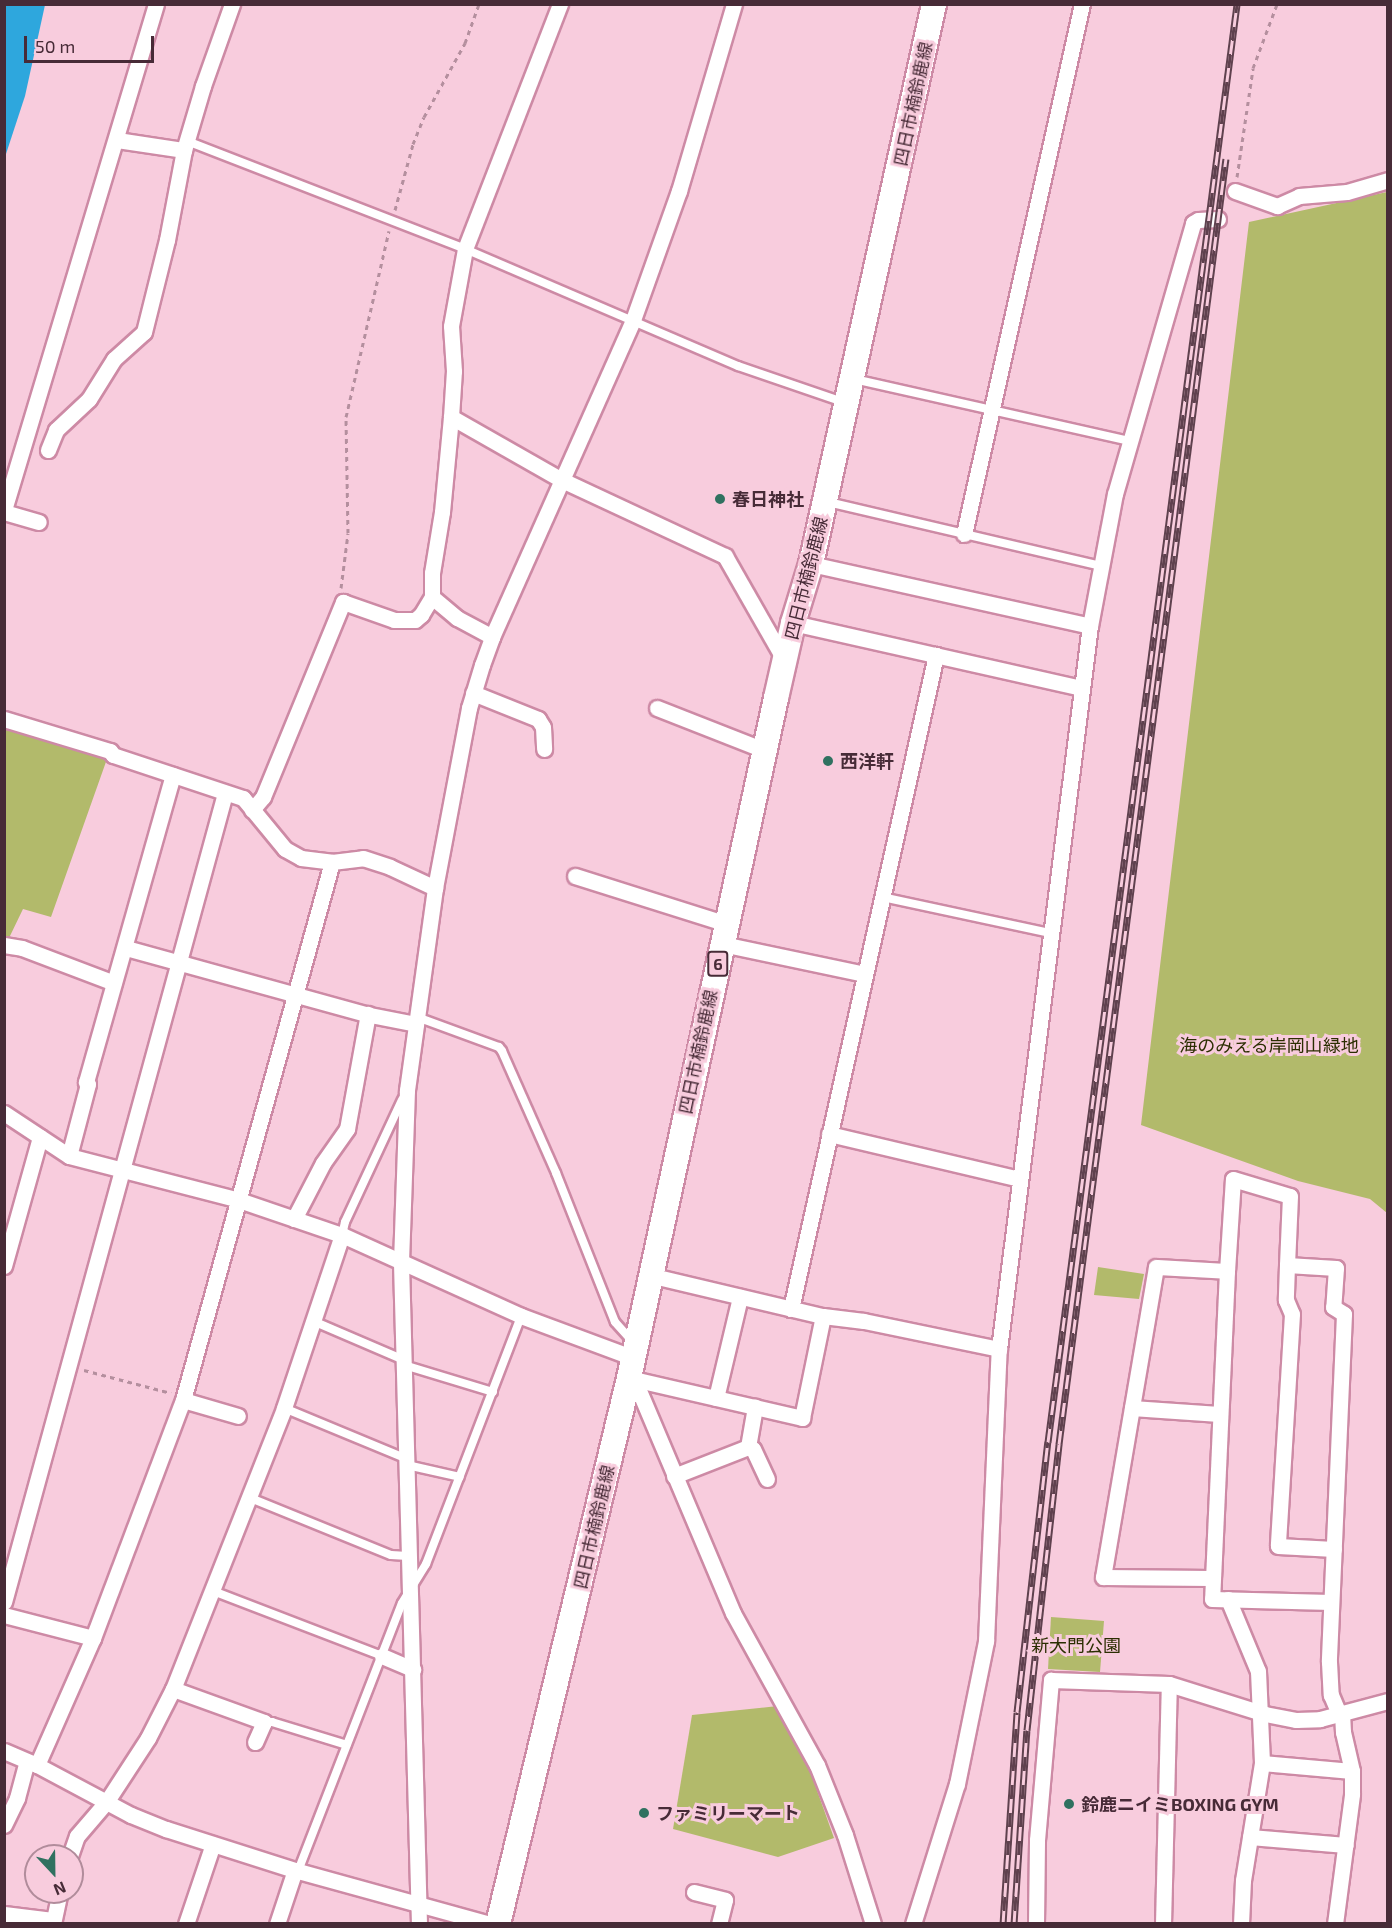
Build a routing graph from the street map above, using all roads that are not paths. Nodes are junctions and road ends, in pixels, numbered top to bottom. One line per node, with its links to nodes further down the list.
1 (156, 4): 7 (street)
2 (232, 4): 8 (street)
3 (560, 4): 12 (street)
4 (734, 4): 13 (street)
5 (934, 4): 14 (main road, 四日市楠鈴鹿線 / 6)
6 (1082, 4): 16 (street)
7 (117, 140): 8 (street); 19 (street)
8 (185, 146): 12 (lane); 19 (street)
9 (1388, 180): 10 (street)
10 (1235, 192)
11 (1218, 219): 18 (street)
12 (465, 249): 13 (lane); 17 (street)
13 (633, 320): 15 (lane); 20 (street)
14 (853, 379): 15 (main road, 四日市楠鈴鹿線 / 6); 16 (lane)
15 (847, 403): 21 (main road, 四日市楠鈴鹿線 / 6)
16 (992, 410): 18 (lane); 24 (street)
17 (451, 417): 20 (street); 27 (street)
18 (1130, 441): 26 (street)
19 (25, 444): 22 (street)
20 (562, 480): 30 (street); 32 (street)
21 (825, 502): 24 (lane); 25 (main road, 四日市楠鈴鹿線 / 6)
22 (4, 511): 23 (street)
23 (39, 522)
24 (964, 534): 26 (lane)
25 (811, 564): 28 (main road, 四日市楠鈴鹿線 / 6); 29 (street)
26 (1101, 566): 29 (street)
27 (432, 597): 30 (street); 41 (street)
28 (793, 623): 31 (street); 32 (main road, 四日市楠鈴鹿線 / 6)
29 (1090, 626): 33 (street)
30 (492, 637): 34 (street)
31 (936, 655): 33 (street); 45 (street)
32 (785, 661): 38 (main road, 四日市楠鈴鹿線 / 6)
33 (1081, 688): 46 (street)
34 (473, 693): 37 (street); 44 (street)
35 (657, 708): 38 (street)
36 (4, 719): 39 (street)
37 (544, 749)
38 (765, 750): 47 (main road, 四日市楠鈴鹿線 / 6)
39 (173, 775): 40 (street); 49 (street)
40 (225, 793): 41 (street); 50 (street)
41 (252, 810): 42 (street)
42 (332, 862): 44 (street); 53 (street)
43 (575, 876): 47 (street)
44 (435, 888): 55 (street)
45 (882, 897): 46 (lane); 51 (street)
46 (1050, 933): 62 (street)
47 (724, 934): 51 (street); 70 (main road, 四日市楠鈴鹿線 / 6)
48 (4, 945): 52 (street)
49 (126, 948): 50 (street); 52 (street)
50 (180, 964): 53 (street); 61 (street)
51 (864, 974): 58 (street)
52 (114, 983): 60 (street)
53 (297, 996): 54 (street); 63 (street)
54 (368, 1014): 55 (street); 64 (street)
55 (417, 1020): 56 (street); 78 (lane)
56 (407, 1090): 65 (lane); 66 (street)
57 (4, 1113): 59 (street)
58 (829, 1134): 62 (street); 72 (street)
59 (40, 1137): 60 (street); 68 (street)
60 (69, 1156): 61 (street)
61 (124, 1170): 63 (street); 99 (street)
62 (1020, 1179): 76 (street)
63 (239, 1200): 64 (street); 80 (street)
64 (294, 1219): 65 (street)
65 (342, 1235): 66 (street); 75 (street)
66 (401, 1262): 73 (street); 77 (street)
67 (1287, 1265): 69 (street); 93 (street); 93 (street)
68 (4, 1266)
69 (1227, 1271): 84 (street); 85 (street)
70 (649, 1275): 71 (street); 78 (main road, 四日市楠鈴鹿線 / 6)
71 (740, 1297): 72 (street); 81 (street)
72 (791, 1309): 74 (street)
73 (521, 1316): 78 (street); 79 (lane)
74 (823, 1316): 76 (street); 82 (street)
75 (313, 1321): 77 (lane); 83 (street)
76 (999, 1349): 136 (street)
77 (404, 1362): 79 (lane); 88 (street)
78 (632, 1365): 81 (street); 89 (street); 133 (main road, 四日市楠鈴鹿線 / 6)
79 (493, 1392): 90 (lane)
80 (183, 1398): 86 (street); 102 (street)
81 (716, 1398): 82 (street)
82 (755, 1407): 87 (street)
83 (284, 1408): 88 (lane); 92 (street)
84 (1132, 1408): 85 (street); 95 (street)
85 (1219, 1414): 95 (street)
86 (238, 1416)
87 (748, 1447): 89 (street); 91 (street)
88 (407, 1462): 90 (lane); 94 (street)
89 (674, 1476): 135 (street)
90 (460, 1477): 97 (lane)
91 (767, 1479)
92 (248, 1497): 94 (lane); 96 (street)
93 (1334, 1549): 100 (street)
94 (408, 1556): 97 (street)
95 (1211, 1578): 98 (street)
96 (213, 1591): 103 (lane); 106 (street)
97 (409, 1592): 103 (lane); 104 (street)
98 (1228, 1599): 100 (street); 108 (street)
99 (4, 1602)
100 (1331, 1602): 109 (street)
101 (4, 1615): 102 (street)
102 (93, 1638): 114 (street)
103 (382, 1656): 104 (street); 112 (lane)
104 (412, 1669): 126 (street)
105 (1169, 1684): 108 (street); 137 (street); 138 (street)
106 (173, 1689): 110 (street); 117 (street)
107 (1388, 1701): 109 (street)
108 (1260, 1713): 109 (street); 115 (street)
109 (1340, 1714): 116 (street)
110 (264, 1722): 111 (street); 112 (lane)
111 (255, 1742)
112 (347, 1745): 123 (lane)
113 (4, 1751): 114 (street)
114 (32, 1763): 117 (street); 118 (street)
115 (1262, 1763): 116 (street); 119 (street)
116 (1352, 1771): 122 (street)
117 (107, 1801): 120 (street); 121 (street)
118 (4, 1825)
119 (1250, 1837): 122 (street); 139 (street)
120 (74, 1844)
121 (213, 1844): 123 (street); 129 (street)
122 (1346, 1845): 140 (street)
123 (296, 1870): 126 (street); 130 (street)
124 (694, 1892): 134 (street)
125 (57, 1904): 128 (street)
126 (418, 1904): 131 (street); 132 (street)
127 (4, 1914): 128 (street)
128 (53, 1922)
129 (186, 1923)
130 (277, 1923)
131 (419, 1923)
132 (491, 1923)
133 (498, 1923)
134 (719, 1923)
135 (873, 1923)
136 (914, 1923)
137 (1036, 1923)
138 (1163, 1923)
139 (1242, 1923)
140 (1335, 1923)

